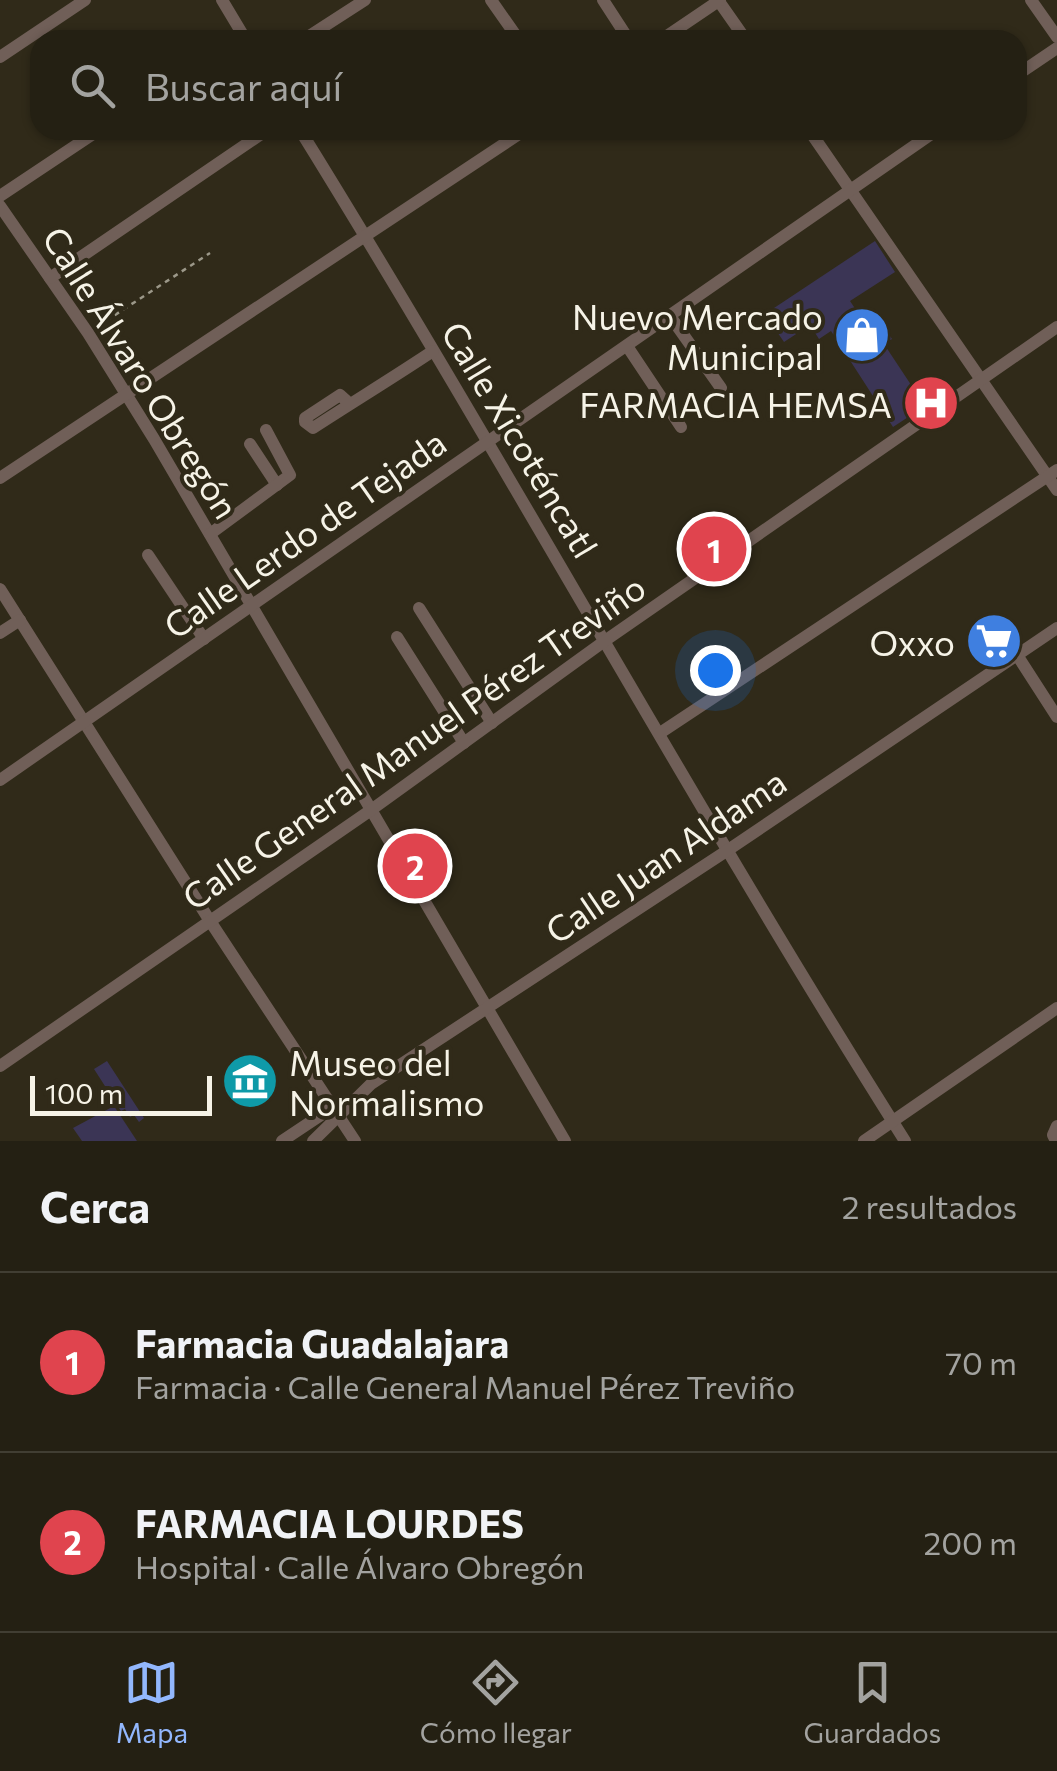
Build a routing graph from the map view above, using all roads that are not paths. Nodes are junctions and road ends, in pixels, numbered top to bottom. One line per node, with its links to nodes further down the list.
1 (85, 0): 8 (street)
2 (222, 0): 9 (street)
3 (365, 0): 10 (street)
4 (491, 0): 11 (street)
5 (603, 0): 12 (street)
6 (719, 0): 13 (street); 14 (street)
7 (1030, 0): 15 (street)
8 (41, 30)
9 (240, 30)
10 (319, 30)
11 (512, 30)
12 (623, 30)
13 (676, 30)
14 (739, 30)
15 (1057, 37)
16 (30, 38): 18 (street)
17 (1057, 48): 19 (street)
18 (0, 58)
19 (1027, 68)
20 (84, 140): 27 (street)
21 (252, 140): 30 (street)
22 (306, 140): 29 (street, Calle Xicoténcatl)
23 (510, 140): 29 (street)
24 (816, 140): 26 (street)
25 (922, 140): 26 (street, Calle Lerdo de Tejada)
26 (850, 190): 31 (street, Calle Lerdo de Tejada); 35 (street)
27 (0, 196)
28 (0, 206): 30 (street, Calle Álvaro Obregón)
29 (366, 236): 34 (street, Calle Xicoténcatl); 37 (street)
30 (50, 278): 37 (street, Calle Álvaro Obregón)
31 (670, 316): 33 (street, Calle Lerdo de Tejada); 36 (street)
32 (1054, 335): 35 (street, Calle General Manuel Pérez Treviño)
33 (627, 346): 39 (street); 41 (street, Calle Lerdo de Tejada)
34 (433, 351): 38 (street); 41 (street, Calle Xicoténcatl)
35 (981, 380): 43 (street); 57 (street, Calle General Manuel Pérez Treviño)
36 (721, 388)
37 (127, 395): 44 (street); 47 (street, Calle Álvaro Obregón)
38 (350, 404)
39 (681, 427)
40 (266, 430): 45 (street)
41 (487, 442): 50 (street, Calle Lerdo de Tejada); 57 (street, Calle Xicoténcatl)
42 (250, 444): 45 (street)
43 (1052, 473): 46 (street); 62 (street)
44 (0, 478)
45 (278, 486): 47 (street)
46 (1057, 490)
47 (210, 534): 50 (street, Calle Álvaro Obregón)
48 (148, 555): 56 (street)
49 (0, 589): 52 (street)
50 (252, 606): 56 (street, Calle Lerdo de Tejada); 65 (street, Calle Álvaro Obregón)
51 (419, 608): 61 (street)
52 (20, 620): 54 (street); 60 (street)
53 (1057, 628): 58 (street, Calle Juan Aldama)
54 (0, 633)
55 (397, 637): 63 (street)
56 (204, 639): 60 (street, Calle Lerdo de Tejada)
57 (606, 640): 61 (street, Calle General Manuel Pérez Treviño); 62 (street, Calle Xicoténcatl)
58 (1016, 655): 59 (street); 66 (street, Calle Juan Aldama)
59 (1057, 717)
60 (84, 722): 64 (street, Calle Lerdo de Tejada); 67 (street)
61 (492, 723): 63 (street, Calle General Manuel Pérez Treviño)
62 (660, 734): 66 (street, Calle Xicoténcatl)
63 (464, 743): 65 (street, Calle General Manuel Pérez Treviño)
64 (0, 780)
65 (371, 810): 67 (street, Calle General Manuel Pérez Treviño); 69 (street, Calle Álvaro Obregón)
66 (728, 850): 69 (street, Calle Juan Aldama); 72 (street, Calle Xicoténcatl)
67 (210, 921): 70 (street, Calle General Manuel Pérez Treviño); 71 (street)
68 (1057, 1008): 72 (street)
69 (486, 1010): 71 (street, Calle Juan Aldama); 78 (street, Calle Álvaro Obregón)
70 (2, 1059)
71 (336, 1112): 74 (street, Calle Juan Aldama); 77 (street)
72 (892, 1122): 79 (street); 80 (street, Calle Xicoténcatl)
73 (1057, 1126): 81 (street)
74 (325, 1129): 75 (street, Calle Juan Aldama); 76 (street, Calle Juan Aldama)
75 (282, 1141)
76 (313, 1141)
77 (356, 1141)
78 (565, 1141)
79 (864, 1141)
80 (904, 1141)
81 (1056, 1141)

